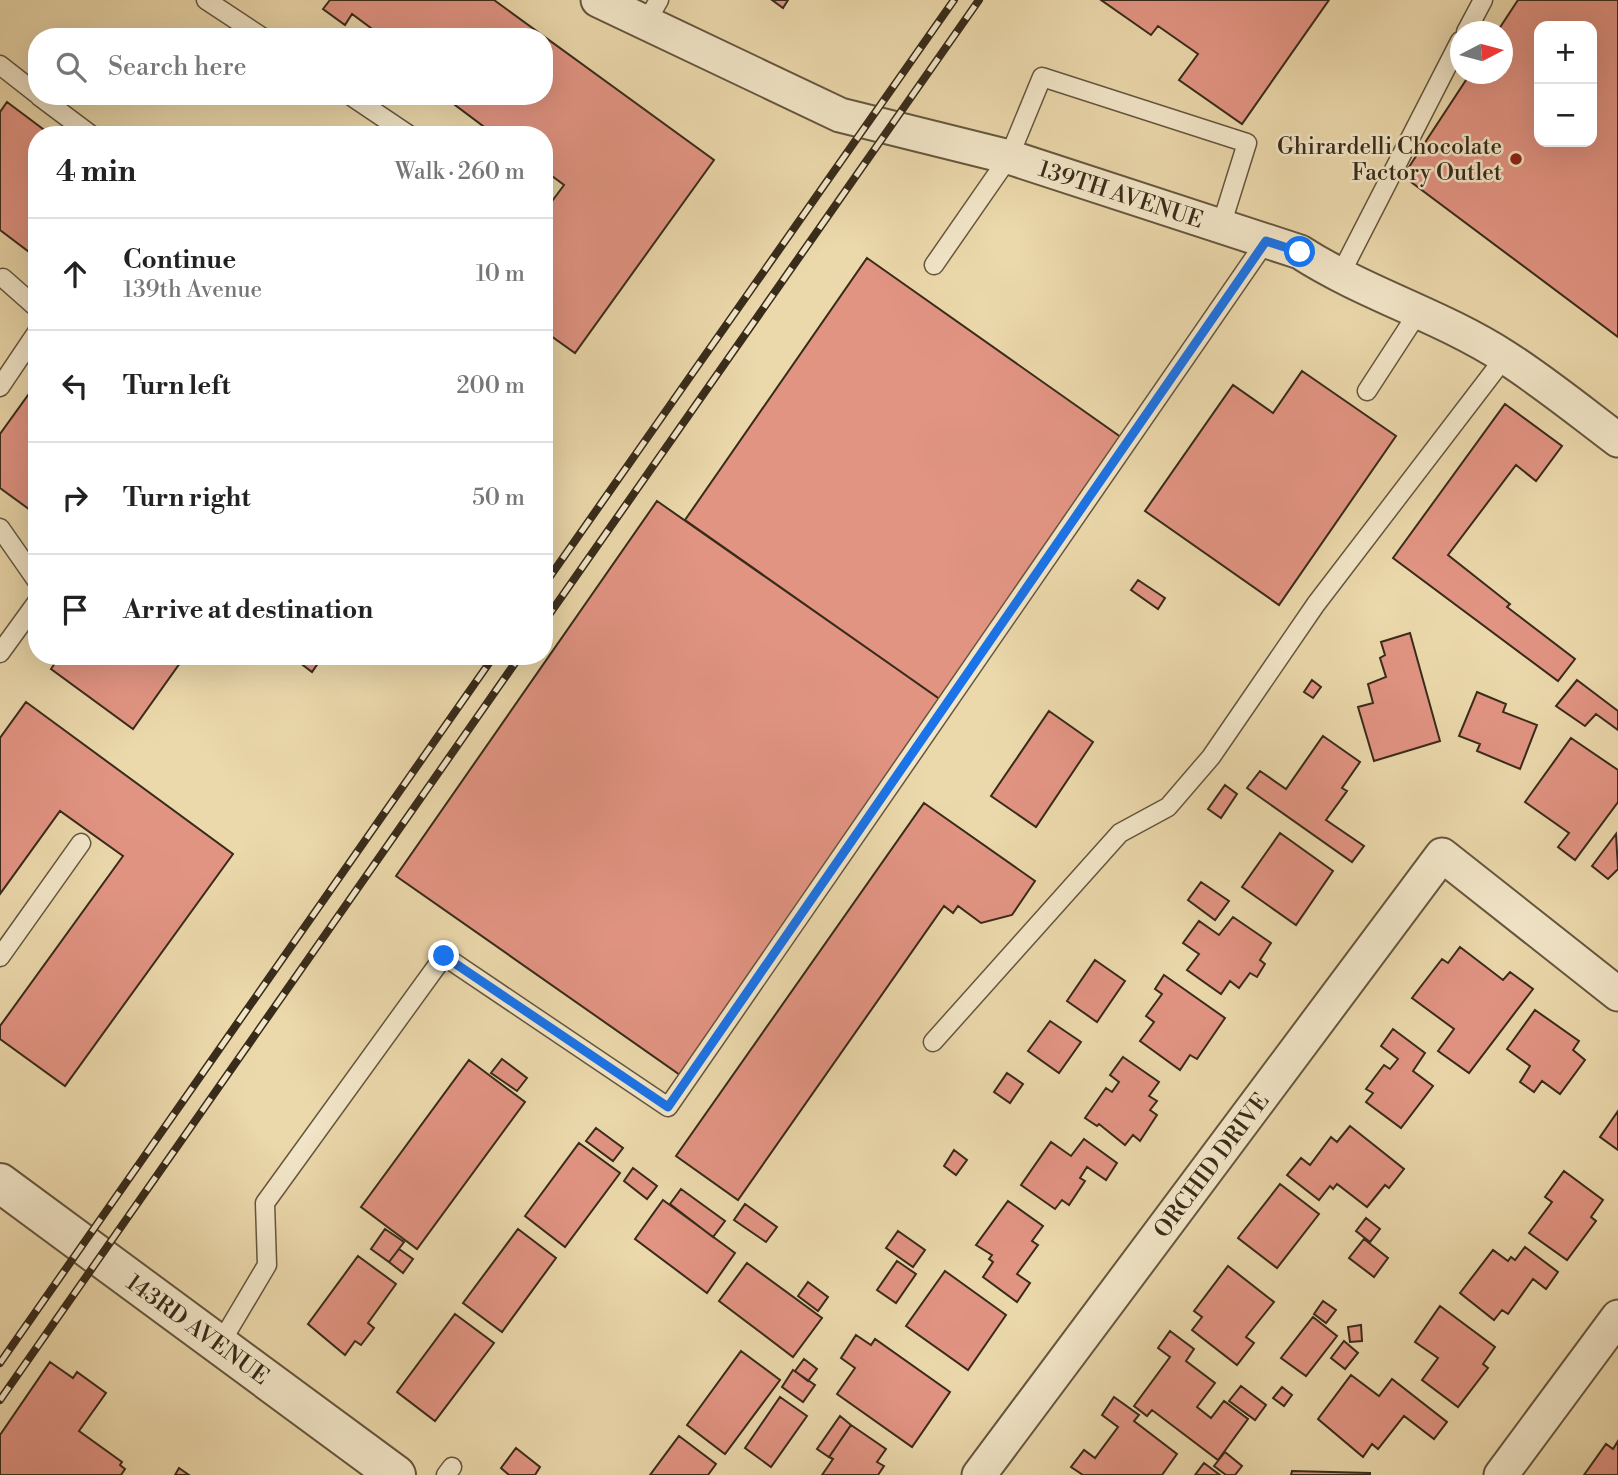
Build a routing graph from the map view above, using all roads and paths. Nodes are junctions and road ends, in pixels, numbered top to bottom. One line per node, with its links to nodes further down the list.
1 (206, 0): 6 (lane)
2 (598, 0): 4 (street, 139TH AVENUE)
3 (1483, 0): 5 (lane)
4 (652, 12): 14 (street, 139TH AVENUE)
5 (1472, 21)
6 (248, 28)
7 (1450, 62): 18 (lane)
8 (0, 65): 9 (lane)
9 (28, 87)
10 (51, 105): 12 (lane)
11 (364, 105): 13 (lane)
12 (79, 126)
13 (396, 126)
14 (1009, 157): 15 (street, 139TH AVENUE); 15 (lane); 17 (lane)
15 (1221, 226): 16 (street, 139TH AVENUE)
16 (1266, 241): 18 (street, 139TH AVENUE); 37 (lane)
17 (934, 265)
18 (1339, 277): 21 (street, 139TH AVENUE)
19 (1, 278): 20 (lane)
20 (28, 300)
21 (1419, 311): 23 (street, 139TH AVENUE); 25 (lane)
22 (28, 345): 24 (lane)
23 (1505, 357): 26 (street, 139TH AVENUE); 34 (lane)
24 (0, 387)
25 (1367, 391)
26 (1618, 440)
27 (0, 528): 28 (lane)
28 (28, 568)
29 (28, 615): 30 (lane)
30 (0, 653)
31 (81, 843): 32 (lane)
32 (0, 957)
33 (1618, 994): 39 (street, ORCHID DRIVE)
34 (933, 1042)
35 (0, 1183): 37 (street, 143RD AVENUE)
36 (1618, 1317): 40 (street)
37 (220, 1344): 38 (street, 143RD AVENUE)
38 (376, 1468)
39 (979, 1475)
40 (1502, 1475)

